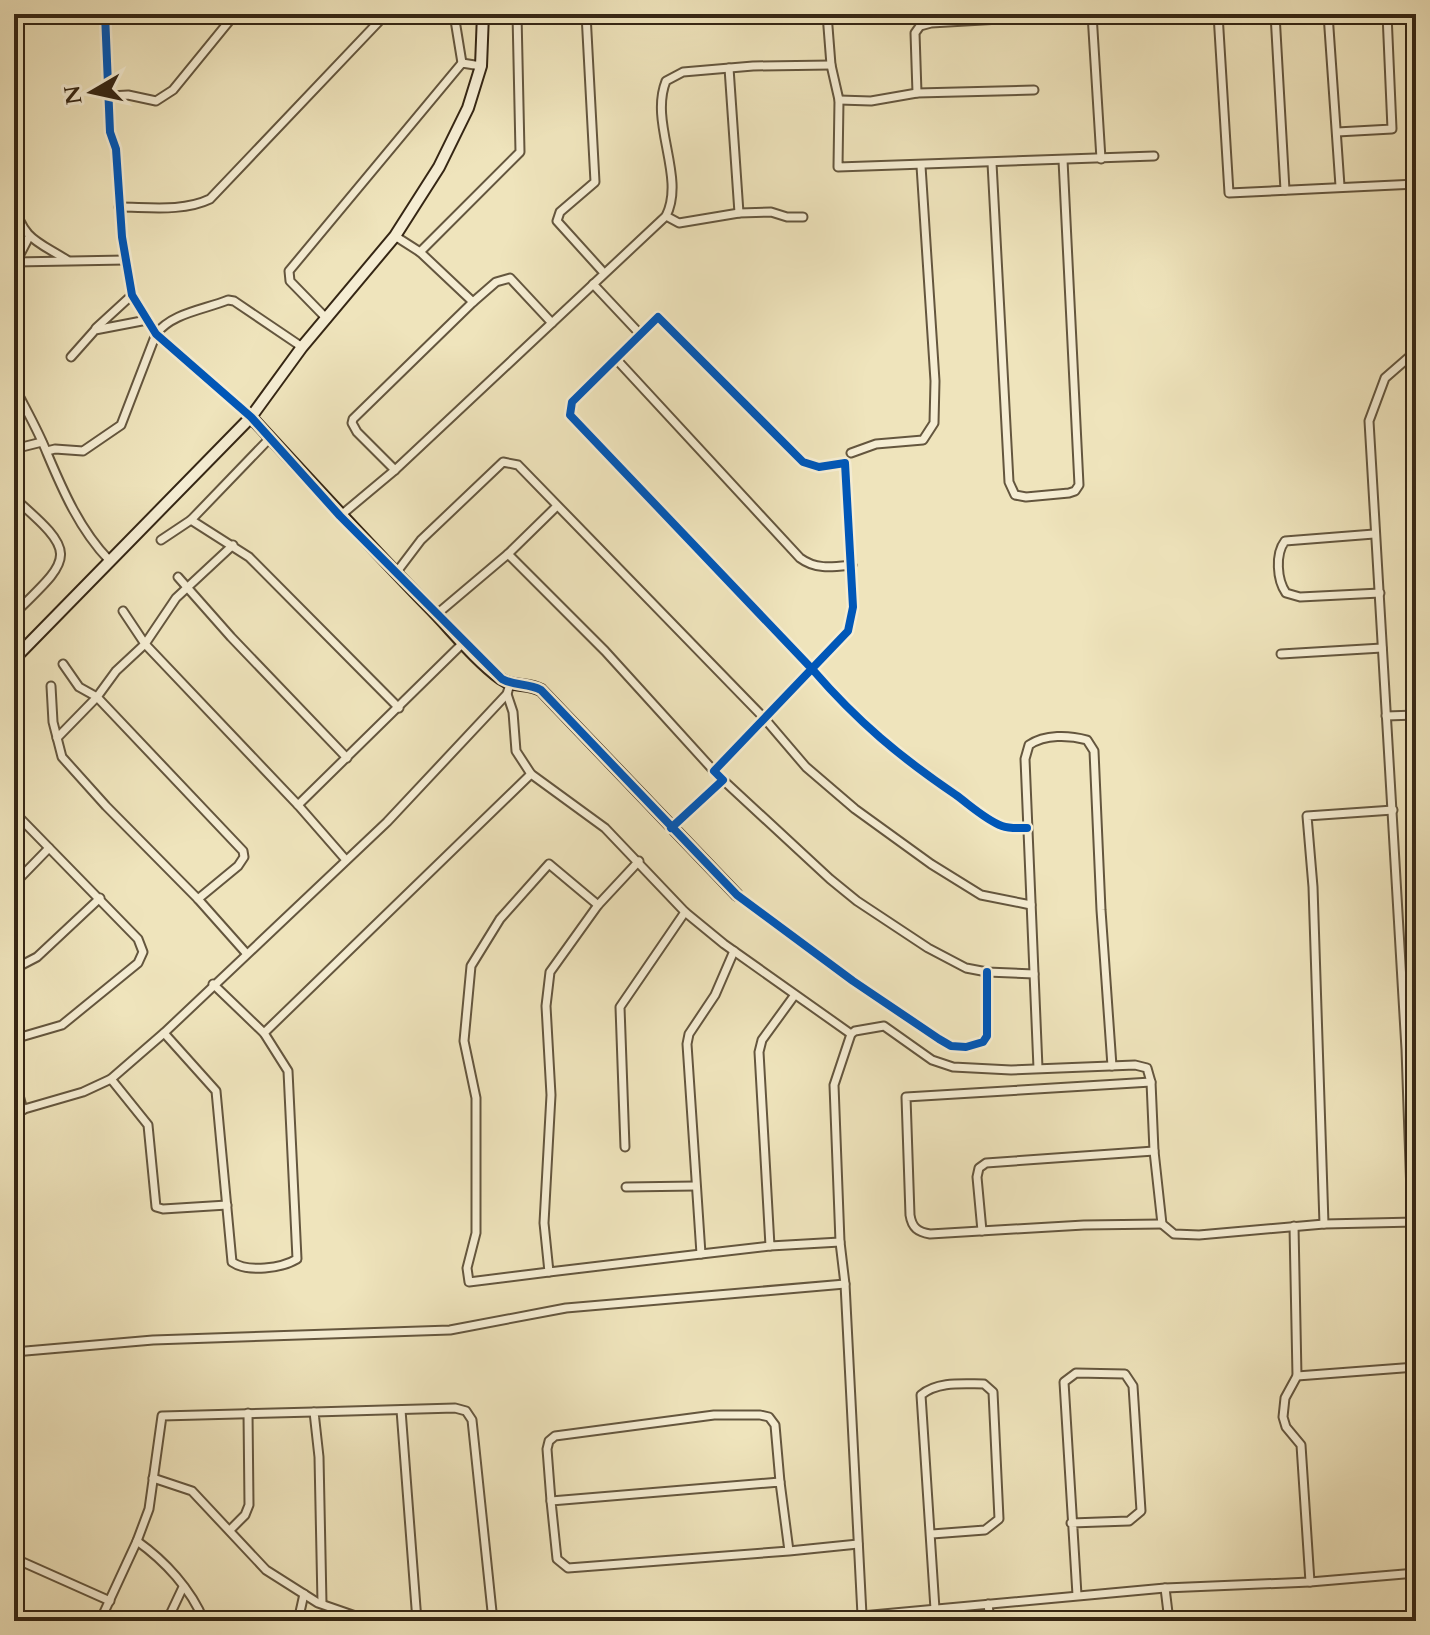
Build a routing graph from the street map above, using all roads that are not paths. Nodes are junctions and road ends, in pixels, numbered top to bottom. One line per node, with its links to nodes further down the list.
1 (105, 14): 21 (street)
2 (235, 14): 21 (street)
3 (386, 14): 33 (street)
4 (454, 14): 15 (street)
5 (483, 14): 17 (street)
6 (517, 14): 39 (street)
7 (586, 14): 43 (street)
8 (827, 14): 16 (street)
9 (1085, 14): 20 (street)
10 (1092, 14): 25 (street)
11 (1218, 14): 31 (street)
12 (1275, 14): 31 (street)
13 (1328, 14): 23 (street)
14 (1387, 14): 23 (street)
15 (462, 63): 17 (street); 47 (street)
16 (831, 65): 18 (street); 22 (street)
17 (481, 66): 37 (street)
18 (729, 68): 34 (street); 35 (street)
19 (1034, 90): 20 (street)
20 (917, 93): 22 (street)
21 (110, 96): 33 (street)
22 (839, 100): 28 (street)
23 (1337, 132): 30 (street)
24 (1154, 156): 25 (street)
25 (1101, 159): 26 (street)
26 (1063, 160): 27 (street); 27 (street)
27 (992, 163): 28 (street)
28 (921, 166): 63 (street)
29 (1416, 184): 30 (street)
30 (1340, 186): 31 (street)
31 (1285, 190)
32 (14, 203): 38 (street)
33 (119, 207): 40 (street)
34 (739, 213): 35 (street); 36 (street)
35 (666, 216): 43 (street)
36 (803, 217)
37 (395, 236): 39 (street); 47 (street)
38 (29, 237): 41 (street); 42 (street)
39 (420, 252): 46 (street)
40 (126, 260): 41 (street); 45 (street)
41 (69, 261): 42 (street)
42 (15, 262)
43 (604, 273): 44 (street)
44 (593, 284): 49 (street); 52 (street)
45 (132, 295): 48 (street); 50 (street)
46 (473, 302): 49 (street); 64 (street)
47 (327, 319): 53 (street)
48 (147, 320): 50 (street); 51 (street)
49 (552, 323): 64 (street)
50 (95, 330): 55 (street)
51 (156, 334): 53 (street); 58 (street); 62 (street)
52 (640, 334): 56 (street); 74 (street)
53 (302, 347): 58 (street)
54 (1416, 351): 69 (street)
55 (71, 357)
56 (617, 360): 74 (street); 88 (street)
57 (14, 386): 60 (street)
58 (251, 417): 59 (street); 73 (street)
59 (270, 438): 67 (street); 68 (street)
60 (42, 442): 61 (street); 62 (street)
61 (14, 449)
62 (47, 451): 73 (street)
63 (851, 453)
64 (395, 470): 67 (street)
65 (14, 498): 80 (street)
66 (557, 506): 72 (street); 75 (street); 95 (street)
67 (340, 516): 75 (street)
68 (191, 520): 70 (street); 71 (street)
69 (1374, 534): 78 (street); 78 (street)
70 (161, 540)
71 (233, 545): 77 (street); 92 (street)
72 (508, 554): 81 (street); 98 (street)
73 (109, 560): 86 (street)
74 (852, 565): 88 (street)
75 (396, 573): 81 (street)
76 (178, 577): 77 (street)
77 (187, 587): 83 (street); 97 (street)
78 (1380, 593): 84 (street)
79 (123, 611): 83 (street)
80 (14, 614)
81 (437, 614): 82 (street)
82 (463, 643): 90 (street); 92 (street)
83 (145, 644): 91 (street); 101 (street)
84 (1382, 648): 85 (street); 94 (street)
85 (1281, 654)
86 (14, 659)
87 (63, 664): 91 (street)
88 (813, 670): 95 (street); 105 (street)
89 (51, 686): 96 (street)
90 (509, 689): 99 (street); 104 (street); 107 (street)
91 (97, 697): 96 (street); 112 (street)
92 (399, 708): 97 (street)
93 (1416, 715): 94 (street)
94 (1386, 716): 102 (street)
95 (765, 719): 98 (street); 114 (street)
96 (57, 738): 112 (street)
97 (347, 758): 101 (street)
98 (714, 771): 100 (street)
99 (531, 774): 108 (street); 124 (street)
100 (723, 780): 104 (street); 119 (street)
101 (298, 805): 107 (street)
102 (1393, 810): 127 (street); 145 (street)
103 (14, 812): 106 (street)
104 (671, 828): 110 (street)
105 (1027, 828): 114 (street); 129 (street)
106 (49, 848): 109 (street); 111 (street)
107 (346, 860): 117 (street)
108 (639, 861): 113 (street); 115 (street)
109 (14, 884)
110 (737, 895): 119 (street)
111 (100, 898): 118 (street); 126 (street)
112 (198, 899): 117 (street)
113 (598, 905): 151 (street); 151 (street)
114 (1031, 905): 120 (street)
115 (685, 912): 116 (street); 137 (street)
116 (734, 951): 122 (street); 139 (street)
117 (246, 953): 121 (street)
118 (14, 969)
119 (987, 972): 120 (street)
120 (1034, 974): 130 (street)
121 (213, 984): 123 (street); 124 (street)
122 (794, 996): 125 (street); 149 (street)
123 (164, 1033): 132 (street); 142 (street)
124 (264, 1033): 142 (street)
125 (851, 1034): 130 (street); 148 (street)
126 (14, 1039)
127 (1406, 1049): 128 (street); 136 (street)
128 (1416, 1049)
129 (1112, 1066): 130 (street); 133 (street)
130 (1038, 1068)
131 (14, 1077): 134 (street)
132 (111, 1079): 134 (street); 142 (street)
133 (1151, 1082): 138 (street); 147 (street)
134 (23, 1110): 135 (street)
135 (14, 1112)
136 (1412, 1122): 141 (street)
137 (625, 1147)
138 (1154, 1151): 144 (street); 147 (street)
139 (695, 1186): 140 (street); 150 (street)
140 (626, 1187)
141 (1413, 1199): 143 (street)
142 (227, 1205)
143 (1414, 1222): 145 (street)
144 (1162, 1224): 146 (street); 147 (street)
145 (1324, 1224): 146 (street)
146 (1294, 1226): 155 (street)
147 (982, 1231)
148 (840, 1242): 149 (street); 152 (street)
149 (770, 1246): 150 (street)
150 (701, 1254): 151 (street)
151 (549, 1272)
152 (845, 1284): 153 (street); 167 (street)
153 (14, 1352)
154 (1416, 1367): 155 (street)
155 (1297, 1376): 170 (street)
156 (401, 1410): 157 (street); 185 (street); 186 (street)
157 (314, 1412): 158 (street); 176 (street)
158 (248, 1413): 159 (street); 163 (street)
159 (153, 1478): 163 (street); 166 (street)
160 (780, 1482): 161 (street); 161 (street); 168 (street)
161 (551, 1501): 168 (street)
162 (1071, 1523): 162 (street); 174 (street)
163 (230, 1530): 173 (street)
164 (932, 1534): 164 (street); 178 (street)
165 (14, 1535): 175 (street)
166 (137, 1541): 171 (street); 175 (street)
167 (858, 1544): 168 (street); 179 (street)
168 (789, 1551)
169 (1416, 1573): 170 (street)
170 (1310, 1582): 172 (street)
171 (183, 1587): 181 (street); 182 (street)
172 (1165, 1588): 174 (street); 189 (street)
173 (304, 1594): 176 (street); 183 (street)
174 (1077, 1595): 177 (street)
175 (110, 1601): 180 (street)
176 (322, 1603): 184 (street)
177 (988, 1604): 178 (street); 188 (street)
178 (935, 1609): 179 (street)
179 (862, 1615): 187 (street)
180 (100, 1621)
181 (167, 1621)
182 (204, 1621)
183 (298, 1621)
184 (370, 1621)
185 (417, 1621)
186 (493, 1621)
187 (807, 1621)
188 (990, 1621)
189 (1169, 1621)

